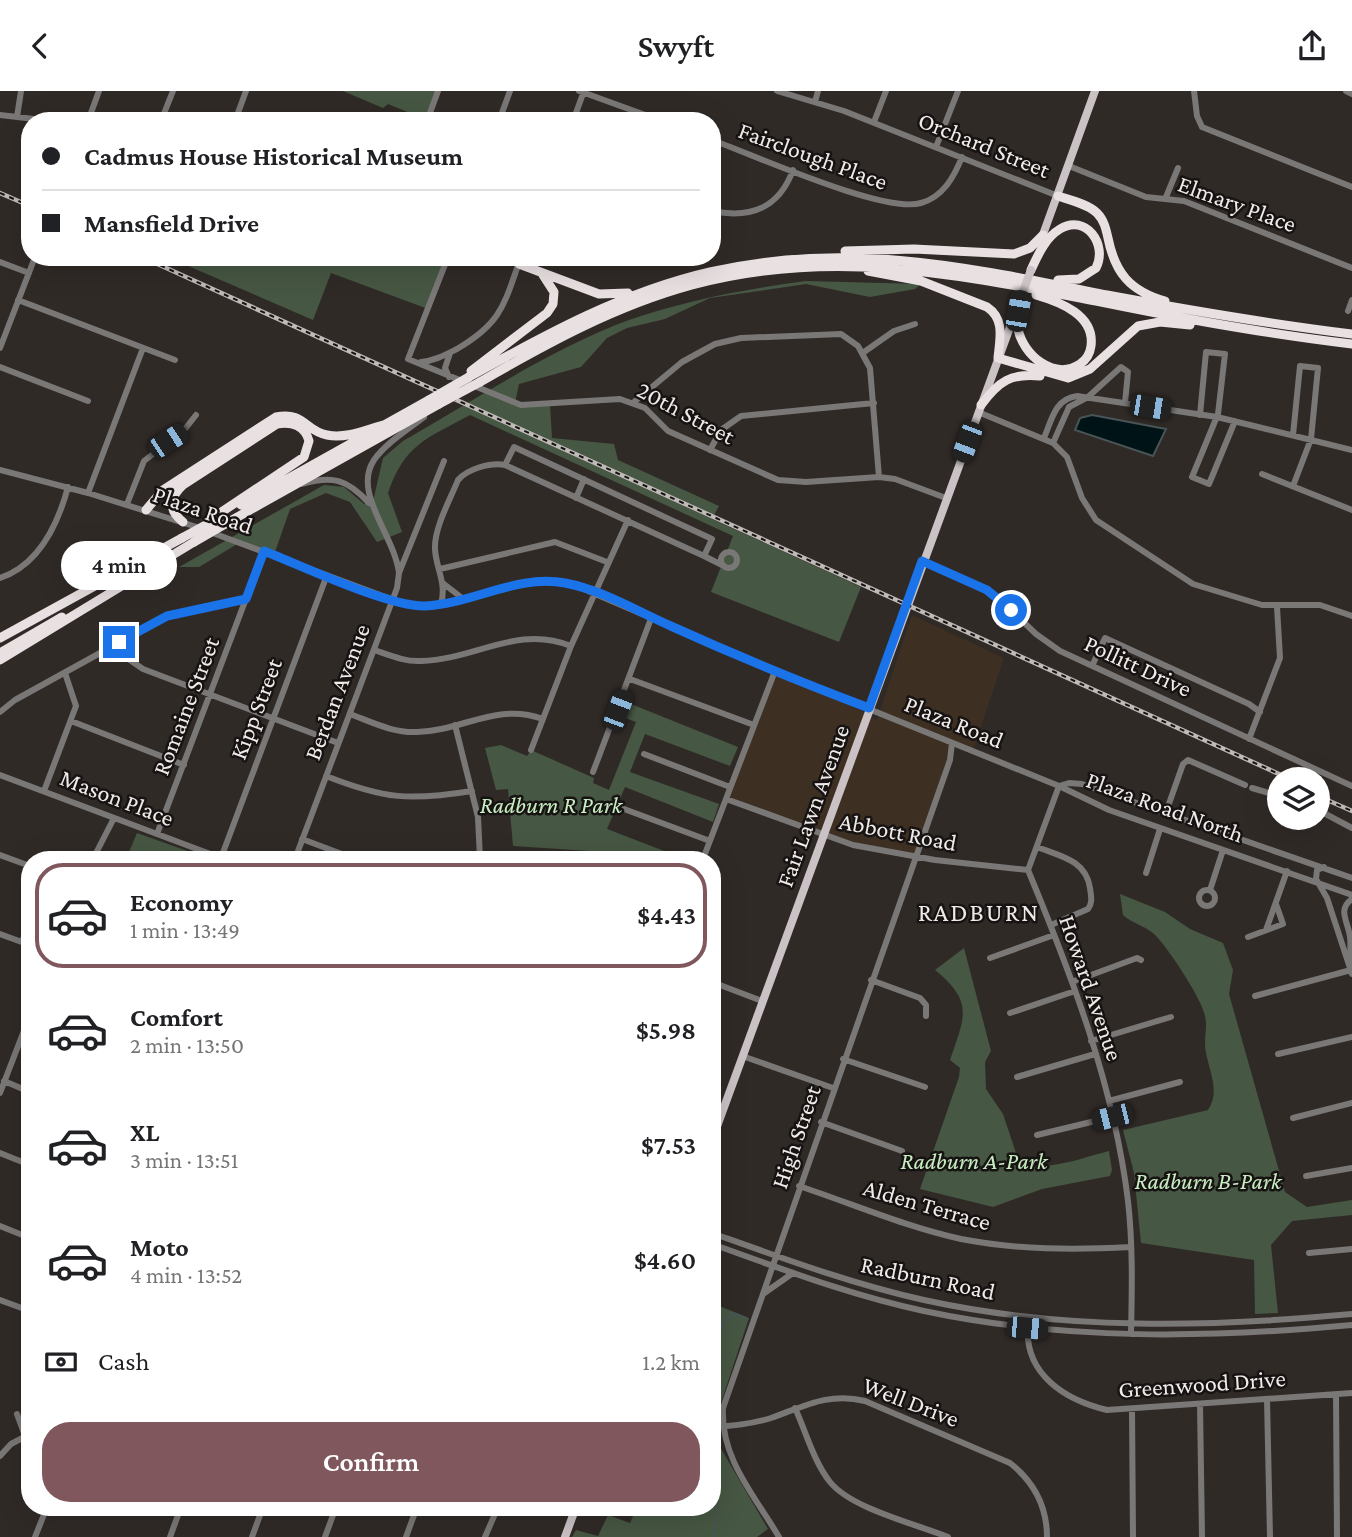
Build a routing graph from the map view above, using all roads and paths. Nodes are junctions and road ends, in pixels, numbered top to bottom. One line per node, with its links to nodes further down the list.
1 (21, 91): 25 (street)
2 (99, 91): 17 (street)
3 (173, 91): 18 (street)
4 (246, 91): 19 (street)
5 (438, 91): 20 (street)
6 (510, 91): 21 (street)
7 (582, 91): 22 (street); 23 (street)
8 (777, 91): 16 (street, Orchard Street)
9 (818, 91): 16 (street)
10 (886, 91): 27 (street)
11 (958, 91): 29 (street)
12 (1095, 91): 31 (main road, Fair Lawn Avenue)
13 (1194, 91): 34 (street)
14 (1346, 91): 15 (street)
15 (1352, 94)
16 (815, 102): 27 (street, Orchard Street)
17 (91, 112)
18 (165, 112)
19 (238, 112)
20 (430, 112)
21 (502, 112)
22 (576, 112)
23 (638, 112)
24 (0, 115): 25 (street)
25 (17, 117): 26 (street)
26 (21, 117)
27 (874, 122): 29 (street, Orchard Street)
28 (721, 143): 33 (street, Fairclough Place)
29 (936, 147): 30 (street, Orchard Street)
30 (961, 157): 33 (street, Fairclough Place); 35 (street, Orchard Street)
31 (1069, 166): 35 (main road, Fair Lawn Avenue); 36 (street, Elmary Place)
32 (1178, 168): 36 (street)
33 (793, 170): 37 (street)
34 (1352, 187)
35 (1058, 196): 38 (main road, Fair Lawn Avenue); 55 (highway)
36 (1166, 197): 45 (street, Elmary Place)
37 (721, 212)
38 (1042, 235): 40 (highway); 47 (main road, Fair Lawn Avenue)
39 (0, 262): 48 (street)
40 (799, 263): 49 (highway); 50 (highway); 64 (highway); 76 (highway, bridge)
41 (32, 266): 48 (street)
42 (444, 266): 66 (street)
43 (518, 266): 62 (street)
44 (528, 266): 46 (highway)
45 (1352, 268)
46 (535, 270): 50 (highway); 68 (highway)
47 (1031, 270): 49 (highway); 51 (main road, Fair Lawn Avenue, bridge)
48 (29, 273): 52 (street)
49 (992, 277): 51 (highway); 55 (highway); 57 (highway)
50 (671, 282): 68 (highway)
51 (1021, 297): 64 (main road, Fair Lawn Avenue)
52 (18, 300): 60 (street); 61 (street)
53 (1352, 300): 54 (street)
54 (1348, 310)
55 (1221, 316): 58 (highway)
56 (915, 324): 63 (street)
57 (1275, 334): 59 (highway); 70 (highway)
58 (1352, 334)
59 (1352, 344)
60 (0, 348)
61 (144, 348): 65 (street); 98 (street)
62 (451, 352): 66 (street); 69 (street)
63 (863, 352): 73 (street); 74 (street)
64 (998, 358): 70 (highway); 77 (main road, Fair Lawn Avenue)
65 (175, 360)
66 (412, 360): 69 (street, 20th Street)
67 (0, 367): 72 (street)
68 (467, 376): 82 (highway, bridge)
69 (449, 377): 73 (street, 20th Street)
70 (1059, 378): 77 (highway)
71 (1088, 397): 75 (street); 75 (street); 84 (street); 86 (street)
72 (88, 401)
73 (634, 402): 87 (street, 20th Street)
74 (874, 403): 87 (street); 93 (street)
75 (1125, 403): 79 (street)
76 (439, 404): 97 (highway); 102 (street)
77 (980, 408): 84 (street); 100 (main road, Fair Lawn Avenue)
78 (196, 415): 101 (street)
79 (1200, 415): 80 (street); 80 (street)
80 (1217, 417): 81 (street); 81 (street)
81 (1235, 421): 83 (street)
82 (383, 425): 103 (highway); 105 (highway)
83 (1293, 435): 85 (street); 85 (street)
84 (1044, 438): 86 (street)
85 (1311, 439): 88 (street); 95 (street)
86 (1053, 443): 124 (street)
87 (710, 450): 93 (street, 20th Street)
88 (1352, 450)
89 (444, 461): 115 (street, Berdan Avenue)
90 (505, 465): 94 (street); 99 (street); 114 (street)
91 (0, 470): 96 (street, Plaza Road)
92 (1262, 474): 95 (street)
93 (879, 477): 100 (street, 20th Street)
94 (584, 479): 99 (street); 110 (street)
95 (1293, 486): 104 (street)
96 (68, 487): 98 (street, Plaza Road); 117 (street)
97 (292, 487): 102 (street); 108 (highway, bridge)
98 (88, 493): 101 (street, Plaza Road)
99 (576, 498): 106 (street)
100 (946, 498): 111 (main road, Fair Lawn Avenue)
101 (127, 504): 103 (street, Plaza Road)
102 (374, 509): 115 (street)
103 (146, 510): 107 (street, Plaza Road)
104 (1352, 510)
105 (213, 519): 107 (highway); 127 (highway, bridge)
106 (628, 520): 110 (street); 112 (street)
107 (183, 522): 109 (street, Plaza Road)
108 (194, 542): 131 (highway); 132 (highway)
109 (264, 551): 116 (street, Plaza Road); 120 (street, Romaine Street)
110 (704, 556): 113 (street)
111 (922, 561): 133 (street, Pollitt Drive); 138 (main road, Fair Lawn Avenue)
112 (607, 562): 114 (street); 119 (street)
113 (722, 565)
114 (440, 569): 118 (street)
115 (399, 573): 122 (street, Berdan Avenue)
116 (327, 575): 122 (street, Plaza Road); 142 (street, Kipp Street)
117 (0, 578)
118 (444, 585): 121 (street); 123 (street)
119 (594, 592): 121 (street, Plaza Road); 125 (street, Plaza Road); 129 (street)
120 (246, 599): 128 (street); 137 (street, Romaine Street)
121 (462, 599): 123 (street, Plaza Road)
122 (392, 601): 123 (street, Plaza Road); 130 (street, Berdan Avenue)
123 (441, 604)
124 (1278, 607): 126 (street); 140 (street)
125 (652, 616): 134 (street, Plaza Road); 136 (street)
126 (1352, 616)
127 (0, 638)
128 (119, 642): 135 (street); 137 (street)
129 (571, 646): 130 (street); 143 (street)
130 (373, 650): 141 (street, Berdan Avenue)
131 (0, 653)
132 (0, 660)
133 (1092, 666): 140 (street); 147 (street, Pollitt Drive)
134 (775, 671): 138 (street, Plaza Road); 146 (street)
135 (65, 673): 139 (street); 144 (street)
136 (630, 679): 146 (street); 153 (street)
137 (210, 695): 142 (street); 152 (street, Romaine Street)
138 (869, 708): 149 (street, Plaza Road); 175 (main road, Fair Lawn Avenue)
139 (0, 712)
140 (1260, 712): 147 (street)
141 (349, 714): 145 (street); 148 (street, Berdan Avenue)
142 (273, 718): 148 (street); 185 (street, Kipp Street)
143 (543, 719): 145 (street); 150 (street)
144 (71, 721): 152 (street); 159 (street)
145 (455, 725): 160 (street)
146 (754, 725): 158 (street)
147 (1249, 739): 157 (street, Pollitt Drive)
148 (338, 743): 155 (street, Berdan Avenue)
149 (953, 743): 156 (street, Plaza Road); 191 (street, High Street)
150 (531, 750)
151 (644, 754): 158 (street)
152 (184, 765): 173 (street, Romaine Street)
153 (593, 772)
154 (0, 775): 159 (street, Mason Place)
155 (326, 776): 160 (street); 176 (street, Berdan Avenue)
156 (1059, 786): 164 (street, Plaza Road North); 168 (street, Plaza Road North); 180 (street)
157 (1352, 786)
158 (730, 787): 162 (street)
159 (44, 791): 167 (street, Mason Place)
160 (472, 791): 188 (street)
161 (1267, 792): 165 (street)
162 (726, 799): 175 (street, Abbott Road); 177 (street)
163 (616, 806): 177 (street)
164 (1143, 807): 165 (street, Plaza Road North); 168 (street)
165 (1165, 815): 169 (street, Plaza Road North)
166 (1330, 816): 171 (street)
167 (114, 818): 173 (street, Mason Place); 183 (street)
168 (1137, 821): 172 (street, Plaza Road North)
169 (1185, 821): 170 (street, Plaza Road North); 174 (street)
170 (1203, 827): 178 (street); 179 (street, Plaza Road North)
171 (1352, 828)
172 (1160, 829): 174 (street, Plaza Road North); 198 (street)
173 (157, 834): 184 (street, Mason Place)
174 (1180, 836): 178 (street, Plaza Road North)
175 (824, 837): 191 (street, Abbott Road); 218 (main road, Fair Lawn Avenue)
176 (302, 839): 186 (street, Berdan Avenue); 187 (street)
177 (710, 841): 189 (street)
178 (1199, 842): 182 (street, Plaza Road North)
179 (1253, 842): 181 (street, Plaza Road North); 192 (street)
180 (1037, 846): 196 (street); 204 (street)
181 (1272, 848): 194 (street); 195 (street, Plaza Road North)
182 (1223, 850): 192 (street, Plaza Road North); 201 (street)
183 (97, 851)
184 (204, 851)
185 (222, 851)
186 (298, 851)
187 (334, 851)
188 (480, 851)
189 (706, 851)
190 (0, 855): 193 (street)
191 (914, 857): 196 (street, Abbott Road); 213 (street, High Street)
192 (1247, 857): 194 (street, Plaza Road North)
193 (21, 863)
194 (1268, 864): 197 (street, Plaza Road North)
195 (1326, 867): 199 (street, Plaza Road North); 200 (street)
196 (1028, 870): 204 (street, Howard Avenue)
197 (1287, 871): 200 (street, Plaza Road North); 203 (street)
198 (1146, 873)
199 (1352, 878)
200 (1317, 882): 202 (street, Plaza Road North); 212 (street)
201 (1210, 890)
202 (1352, 897): 212 (street)
203 (1276, 904): 205 (street); 205 (street)
204 (1051, 925): 207 (street, Howard Avenue)
205 (1266, 930): 208 (street)
206 (0, 934): 209 (street)
207 (1054, 935): 210 (street); 214 (street, Howard Avenue)
208 (1248, 937)
209 (21, 942)
210 (990, 958)
211 (1141, 960): 214 (street)
212 (1351, 972): 217 (street)
213 (871, 980): 220 (street); 228 (street, High Street)
214 (1072, 982): 216 (street, Howard Avenue)
215 (721, 985): 218 (street)
216 (1075, 991): 219 (street); 224 (street, Howard Avenue)
217 (1255, 996)
218 (762, 1001): 227 (main road, Fair Lawn Avenue)
219 (1010, 1013)
220 (926, 1016)
221 (1171, 1017): 224 (street)
222 (21, 1037): 230 (street)
223 (1352, 1037): 226 (street)
224 (1091, 1041): 225 (street, Howard Avenue)
225 (1095, 1054): 229 (street); 236 (street, Howard Avenue)
226 (1278, 1054)
227 (745, 1057): 234 (street); 238 (main road, Fair Lawn Avenue)
228 (844, 1059): 232 (street); 234 (street, High Street)
229 (1017, 1077)
230 (4, 1081): 233 (street); 235 (street)
231 (1180, 1083): 236 (street)
232 (925, 1087)
233 (21, 1088)
234 (833, 1088): 241 (street, High Street)
235 (0, 1093)
236 (1109, 1101): 239 (street, Howard Avenue)
237 (1352, 1103): 240 (street)
238 (721, 1117)
239 (1112, 1117): 242 (street); 253 (street, Howard Avenue)
240 (1293, 1118)
241 (821, 1122): 243 (street); 248 (street, High Street)
242 (1037, 1135)
243 (902, 1151)
244 (0, 1153): 245 (street)
245 (21, 1161)
246 (1352, 1168): 247 (street)
247 (1306, 1176)
248 (799, 1186): 253 (street, Alden Terrace); 256 (street, High Street)
249 (0, 1226): 250 (street)
250 (21, 1234)
251 (721, 1236): 256 (street, Radburn Road)
252 (721, 1247): 257 (street, Radburn Road)
253 (1131, 1247): 264 (street, Howard Avenue)
254 (1352, 1249): 255 (street)
255 (1309, 1253)
256 (775, 1255): 257 (street, High Street); 263 (street, Radburn Road)
257 (771, 1265): 258 (street, Radburn Road); 259 (street, High Street)
258 (793, 1273): 259 (street); 266 (street, Radburn Road)
259 (761, 1295): 276 (street, High Street)
260 (0, 1300): 261 (street)
261 (21, 1308)
262 (1352, 1314): 264 (street, Radburn Road)
263 (1029, 1317): 264 (street, Radburn Road); 266 (street, Greenwood Drive)
264 (1132, 1323): 267 (street, Howard Avenue)
265 (1352, 1325): 267 (street, Radburn Road)
266 (1027, 1328): 267 (street, Radburn Road); 273 (street, Greenwood Drive)
267 (1131, 1334)
268 (1336, 1394): 269 (street, Greenwood Drive); 270 (street, Greenwood Drive); 299 (street)
269 (1352, 1394)
270 (1267, 1399): 271 (street, Greenwood Drive); 298 (street)
271 (1200, 1404): 273 (street, Greenwood Drive); 297 (street)
272 (795, 1408): 276 (street, Well Drive); 294 (street); 295 (street, Well Drive)
273 (1132, 1409): 296 (street)
274 (17, 1413): 275 (street)
275 (21, 1421)
276 (723, 1427): 293 (street, High Street)
277 (21, 1440): 278 (street)
278 (0, 1457)
279 (43, 1516): 286 (street)
280 (178, 1516): 287 (street)
281 (260, 1516): 288 (street)
282 (333, 1516): 289 (street)
283 (414, 1516): 290 (street)
284 (494, 1516): 291 (street)
285 (572, 1516): 292 (main road)
286 (35, 1537)
287 (170, 1537)
288 (252, 1537)
289 (325, 1537)
290 (406, 1537)
291 (485, 1537)
292 (565, 1537)
293 (779, 1537)
294 (948, 1537)
295 (1047, 1537)
296 (1133, 1537)
297 (1202, 1537)
298 (1270, 1537)
299 (1337, 1537)

